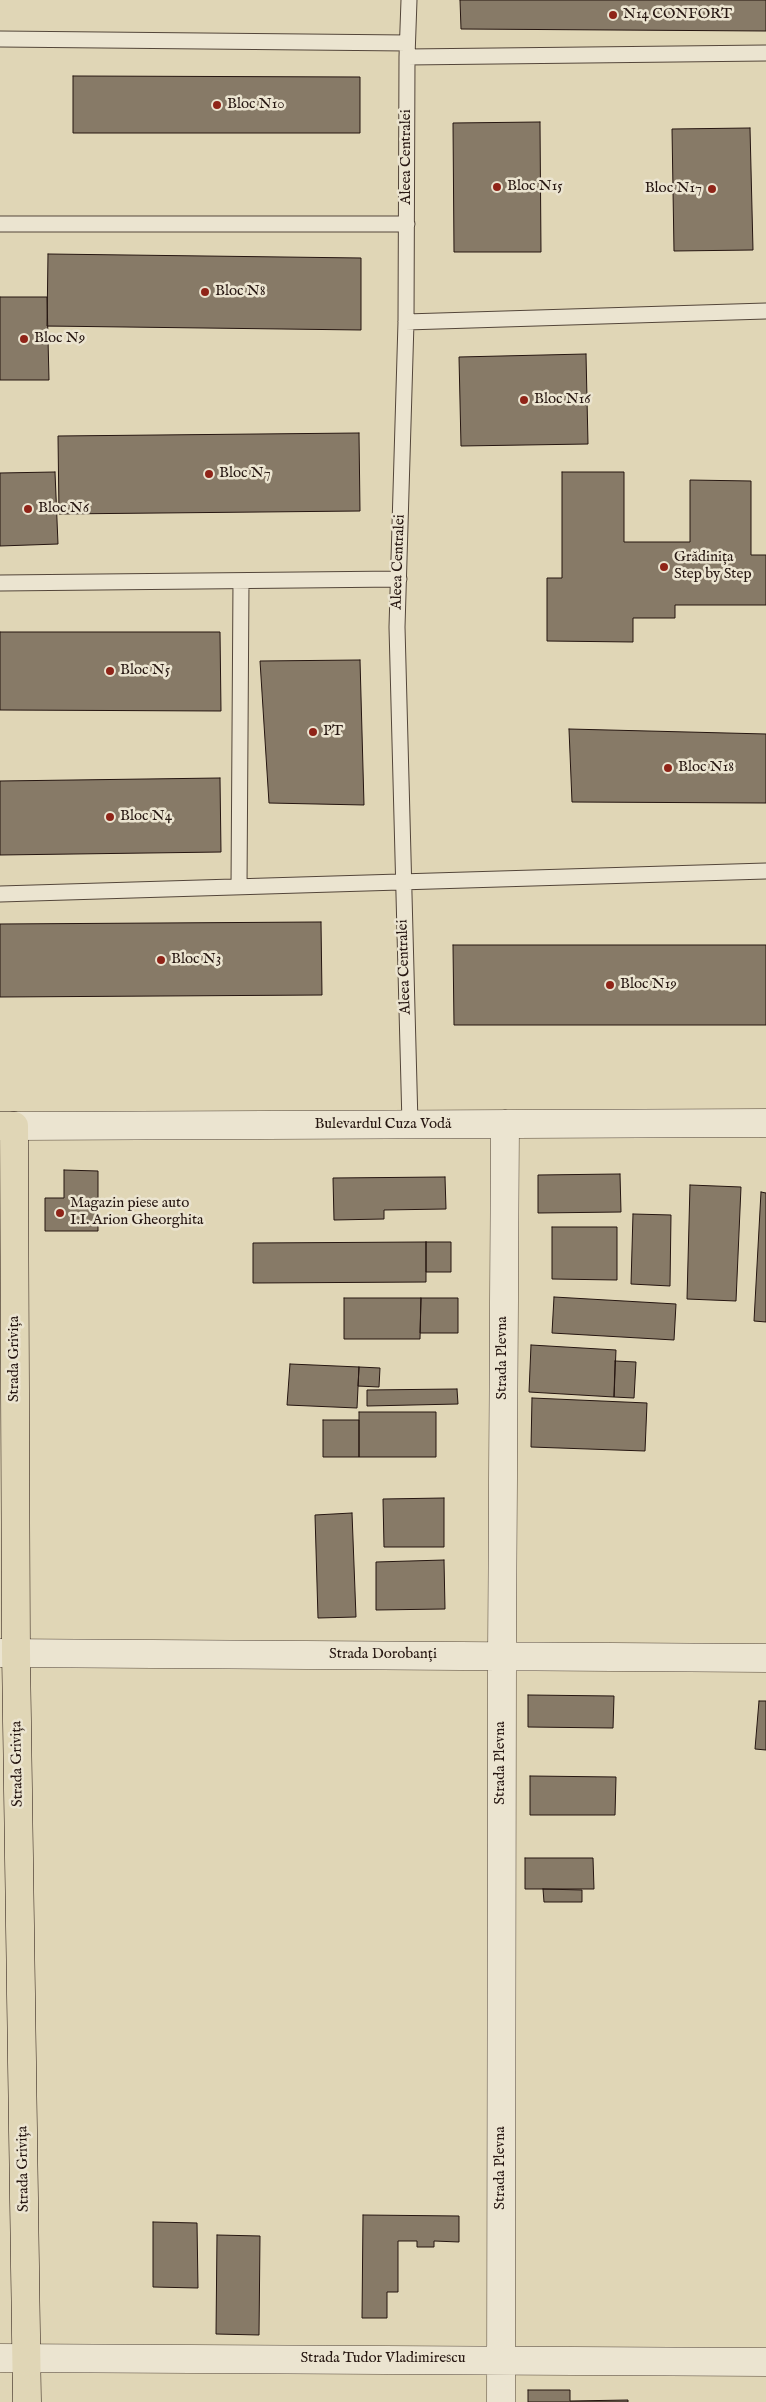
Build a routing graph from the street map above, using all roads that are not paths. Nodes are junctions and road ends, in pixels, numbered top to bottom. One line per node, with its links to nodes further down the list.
1 (409, 0): 3 (lane, Aleea Centralei)
2 (0, 39): 3 (lane)
3 (407, 50): 4 (lane); 6 (lane, Aleea Centralei)
4 (766, 54)
5 (0, 224): 6 (lane)
6 (407, 224): 8 (lane, Aleea Centralei)
7 (766, 311): 8 (lane)
8 (406, 322): 9 (lane, Aleea Centralei)
9 (399, 579): 10 (lane); 13 (lane, Aleea Centralei)
10 (241, 580): 11 (lane); 14 (lane)
11 (0, 583)
12 (766, 872): 13 (lane)
13 (403, 883): 14 (lane); 17 (lane, Aleea Centralei)
14 (238, 887): 15 (lane)
15 (0, 894)
16 (766, 1123): 18 (street, Bulevardul Cuza Vodă)
17 (410, 1124): 18 (street, Bulevardul Cuza Vodă); 19 (street, Bulevardul Cuza Vodă)
18 (505, 1124): 21 (street, Strada Plevna)
19 (7, 1126): 20 (main road, Strada Grivița)
20 (8, 1653): 21 (street, Strada Dorobanți); 24 (main road, Strada Grivița)
21 (502, 1656): 22 (street, Strada Dorobanți); 25 (street, Strada Plevna)
22 (766, 1658)
23 (0, 2358): 24 (street, Strada Tudor Vladimirescu)
24 (27, 2358): 25 (street, Strada Tudor Vladimirescu); 27 (main road, Strada Grivița)
25 (501, 2360): 26 (street, Strada Tudor Vladimirescu); 28 (street, Strada Plevna)
26 (766, 2362)
27 (27, 2402)
28 (501, 2402)

